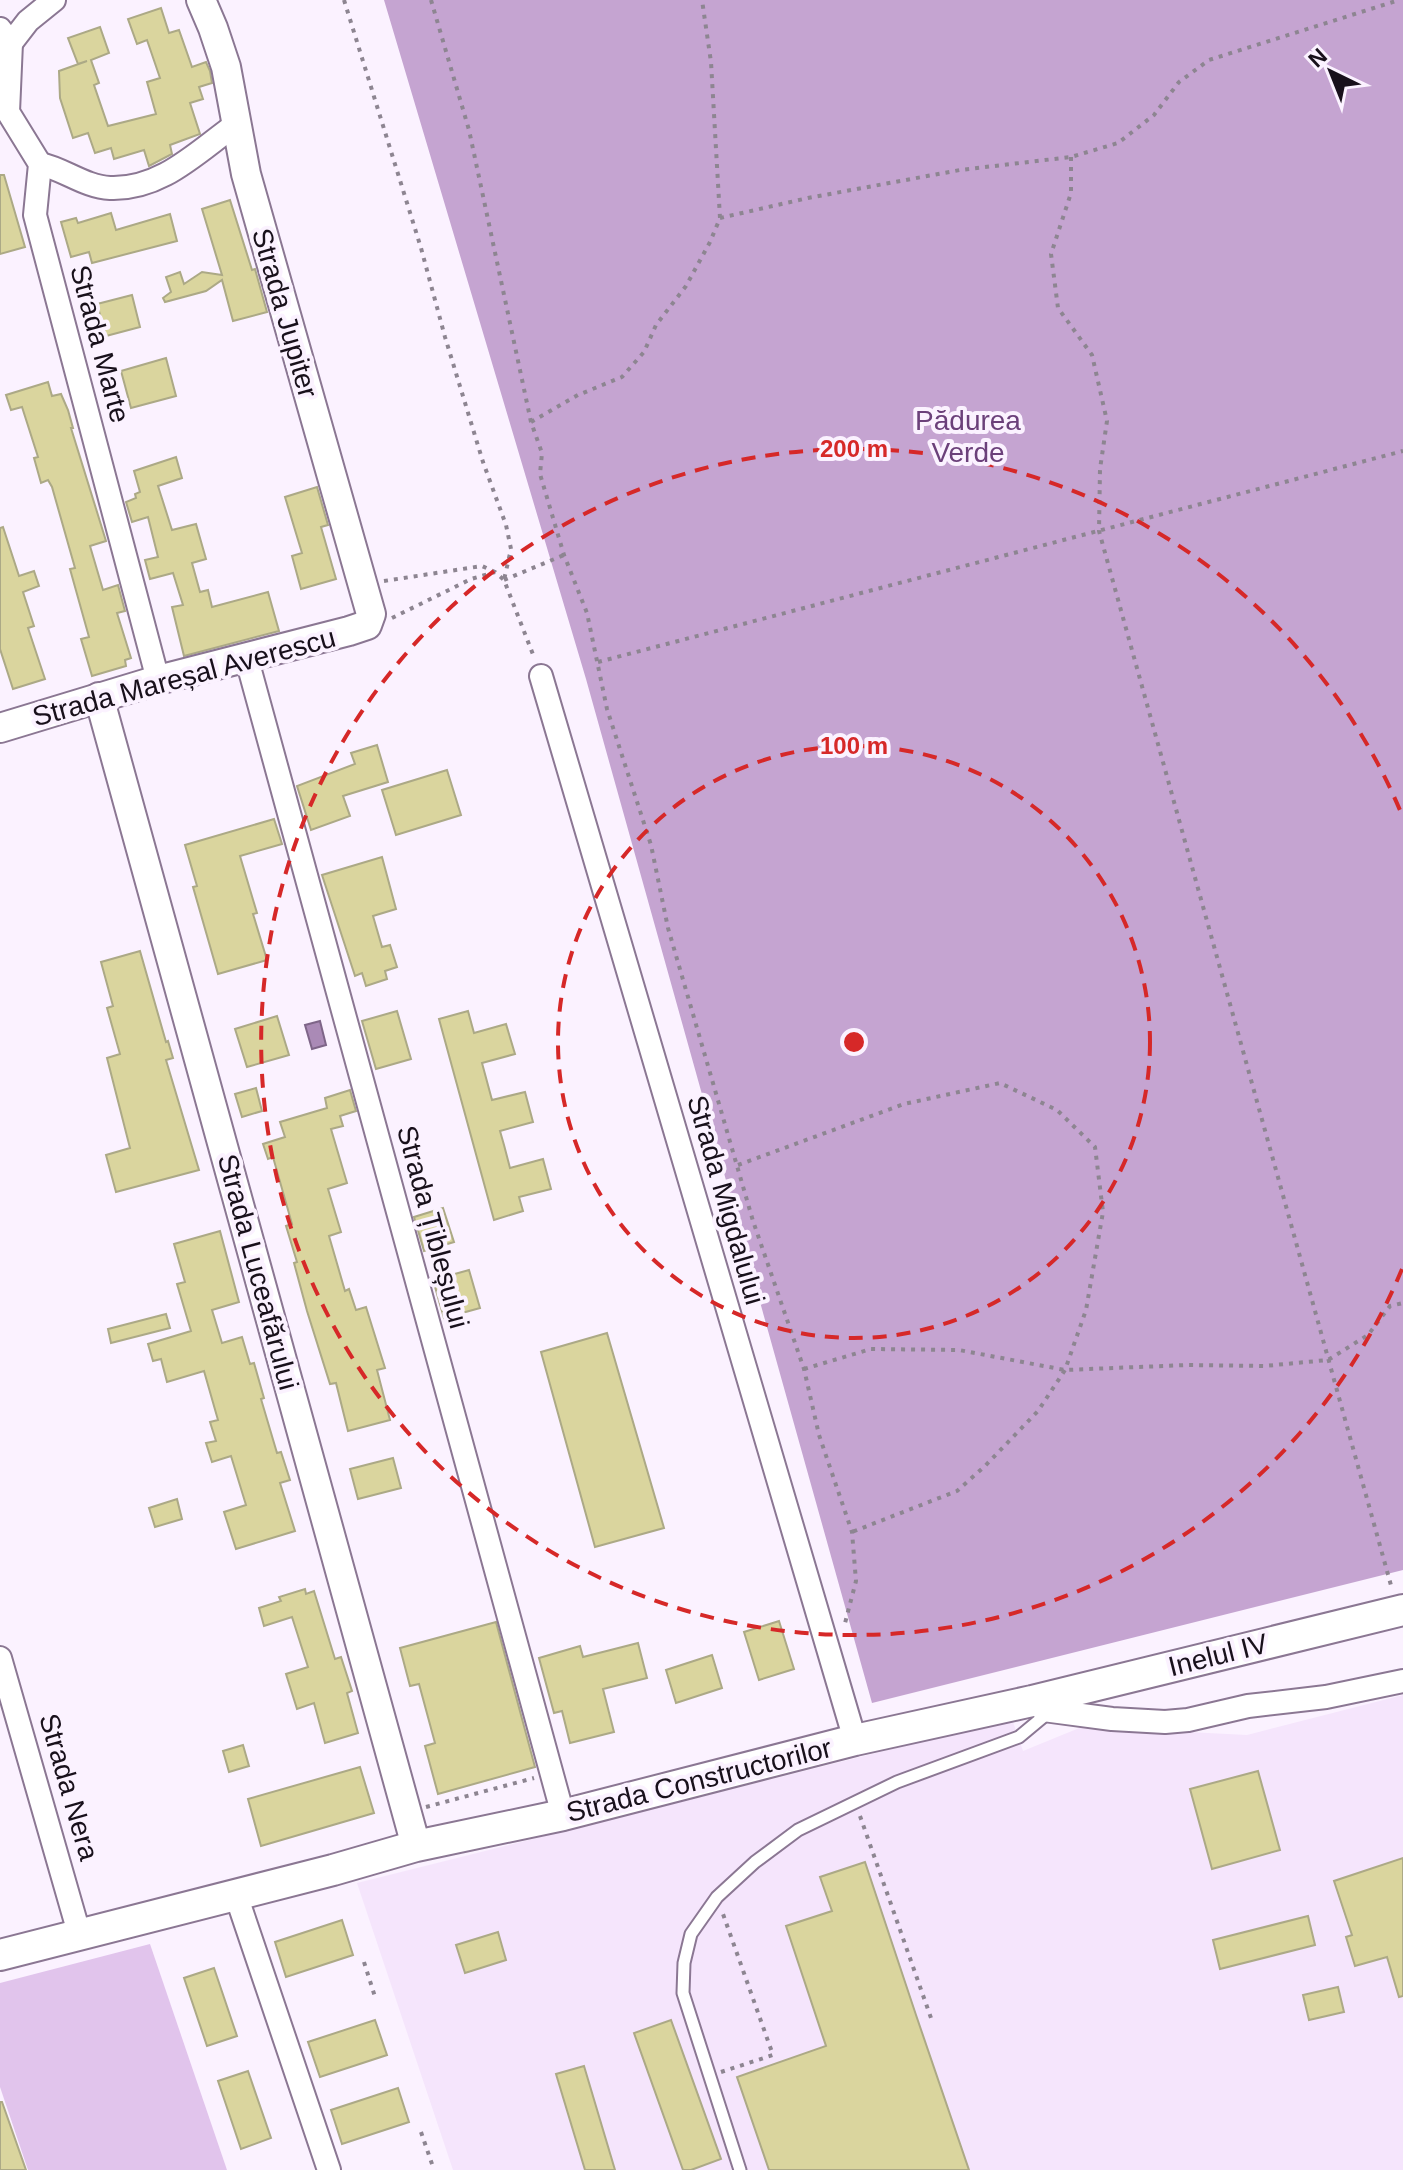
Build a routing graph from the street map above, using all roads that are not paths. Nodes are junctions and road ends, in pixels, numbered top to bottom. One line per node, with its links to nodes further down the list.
1 (54, 0): 3 (street)
2 (201, 0): 5 (street, Strada Jupiter)
3 (6, 36): 4 (street)
4 (4, 113): 6 (street)
5 (235, 125): 6 (street); 7 (street, Strada Jupiter)
6 (40, 164): 10 (street, Strada Marte)
7 (367, 625): 8 (street, Strada Mareșal Averescu)
8 (246, 656): 10 (street, Strada Mareșal Averescu); 18 (street, Strada Țibleșului)
9 (541, 676): 17 (street, Strada Migdalului)
10 (158, 680): 11 (street, Strada Mareșal Averescu)
11 (99, 697): 12 (street, Strada Mareșal Averescu); 19 (street, Strada Luceafărului)
12 (0, 728)
13 (1398, 1602): 16 (main road, Inelul IV)
14 (0, 1658): 21 (street, Strada Nera)
15 (1403, 1681): 16 (street, Strada Constructorilor)
16 (1041, 1706): 17 (main road, Strada Constructorilor); 24 (lane)
17 (855, 1740): 18 (main road, Strada Constructorilor)
18 (563, 1815): 19 (main road, Strada Constructorilor)
19 (416, 1846): 20 (main road, Strada Constructorilor)
20 (236, 1895): 21 (main road, Strada Constructorilor); 23 (street)
21 (79, 1933): 22 (main road, Strada Constructorilor)
22 (0, 1955)
23 (329, 2170)
24 (740, 2170)

